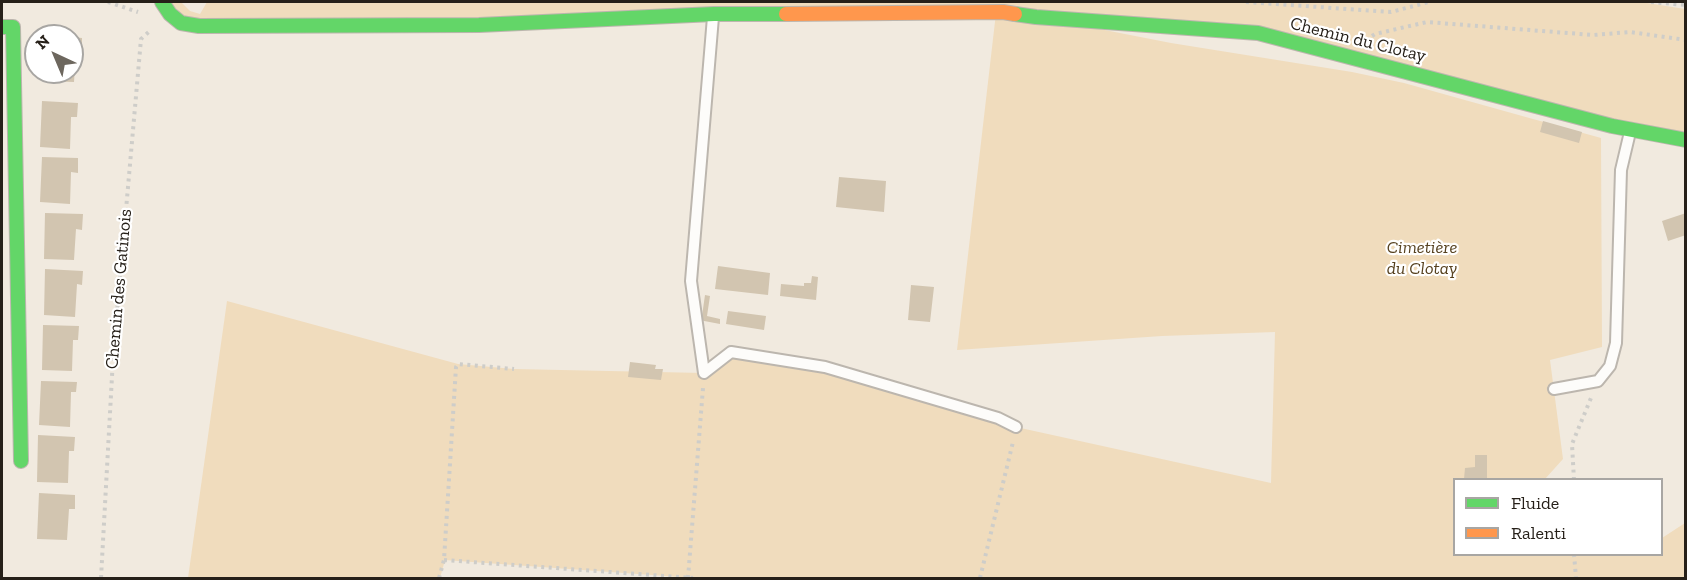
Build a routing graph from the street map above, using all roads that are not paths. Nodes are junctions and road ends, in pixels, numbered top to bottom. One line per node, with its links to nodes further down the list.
1 (162, 2): 2 (street, Chemin du Clotay)
2 (714, 14): 4 (street, Chemin du Clotay); 7 (lane)
3 (7, 27): 8 (street)
4 (1631, 129): 5 (street, Chemin du Clotay); 6 (lane)
5 (1686, 140)
6 (1554, 389)
7 (1016, 426)
8 (21, 461)

